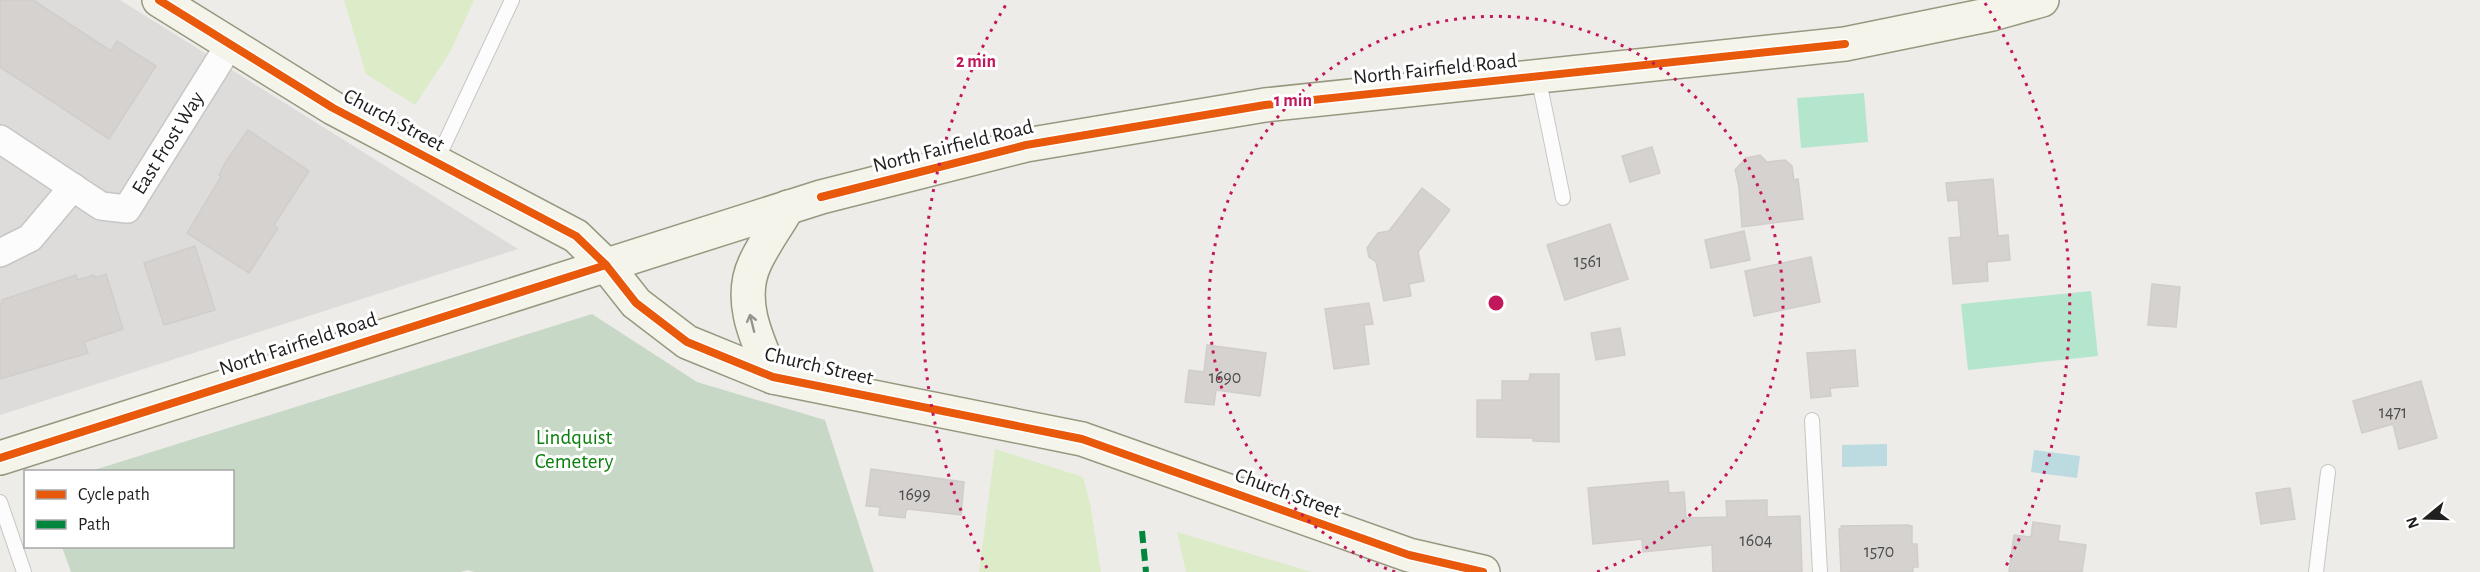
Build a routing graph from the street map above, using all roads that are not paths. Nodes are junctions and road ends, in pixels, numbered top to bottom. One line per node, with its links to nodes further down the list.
1 (159, 0): 4 (main road, Church Street)
2 (512, 0): 7 (lane)
3 (2042, 0): 5 (main road, North Fairfield Road)
4 (230, 44): 7 (main road, Church Street); 8 (street, East Frost Way)
5 (1538, 76): 9 (lane); 10 (main road, North Fairfield Road)
6 (0, 139): 8 (street, East Frost Way)
7 (436, 162): 12 (main road, Church Street)
8 (73, 187): 11 (street)
9 (1563, 198)
10 (788, 207): 12 (main road, North Fairfield Road); 13 (main road, one-way to 10)
11 (0, 253)
12 (606, 265): 13 (main road, Church Street); 15 (main road, North Fairfield Road)
13 (773, 377): 19 (main road, Church Street)
14 (1812, 420): 20 (lane)
15 (0, 458)
16 (2328, 472): 21 (lane)
17 (0, 502): 18 (lane)
18 (24, 572)
19 (1483, 572)
20 (1820, 572)
21 (2316, 572)

